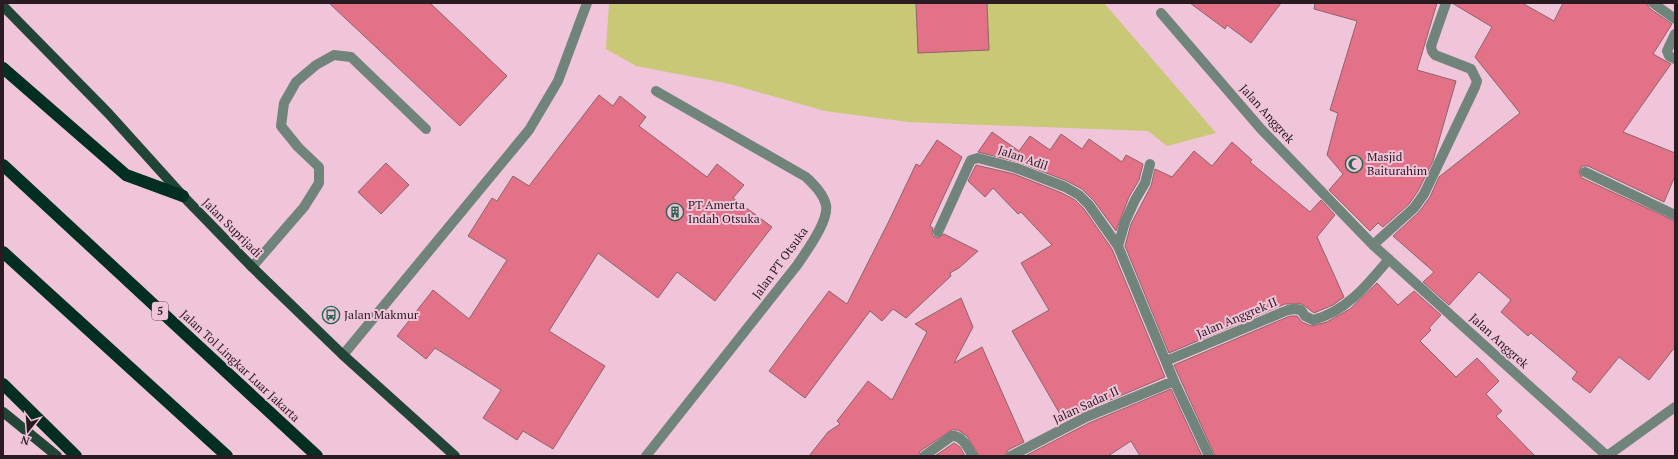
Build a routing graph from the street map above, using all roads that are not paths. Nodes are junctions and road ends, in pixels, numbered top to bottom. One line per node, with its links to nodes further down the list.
1 (587, 3): 23 (street)
2 (1446, 3): 18 (street)
3 (1653, 3): 6 (street)
4 (3, 6): 15 (main road, Jalan Suprijadi)
5 (1161, 13): 18 (street, Jalan Anggrek)
6 (1675, 20)
7 (1675, 34): 8 (street)
8 (1675, 59)
9 (3, 68): 15 (highway)
10 (656, 91): 34 (street, Jalan PT Otsuka)
11 (426, 129): 22 (street)
12 (1150, 164): 19 (street)
13 (3, 165): 32 (highway, Jalan Tol Lingkar Luar Jakarta / 5)
14 (1585, 172): 16 (street)
15 (184, 196): 22 (main road, Jalan Suprijadi)
16 (1675, 215)
17 (938, 232): 19 (street, Jalan Adil)
18 (1373, 245): 21 (street, Jalan Anggrek)
19 (1118, 246): 24 (street, Jalan Adil)
20 (3, 252): 31 (highway)
21 (1389, 259): 24 (street, Jalan Anggrek II); 39 (street, Jalan Anggrek)
22 (252, 267): 23 (main road, Jalan Suprijadi)
23 (343, 354): 33 (main road, Jalan Suprijadi)
24 (1166, 361): 25 (street, Jalan Adil)
25 (1174, 381): 37 (street, Jalan Sadar II); 38 (street, Jalan Adil)
26 (3, 384): 30 (highway)
27 (1675, 407): 39 (street)
28 (3, 412): 29 (main road)
29 (57, 456)
30 (76, 456)
31 (227, 456)
32 (317, 456)
33 (455, 456)
34 (646, 456)
35 (924, 456): 36 (street)
36 (973, 456)
37 (1011, 456)
38 (1208, 456)
39 (1607, 456)

